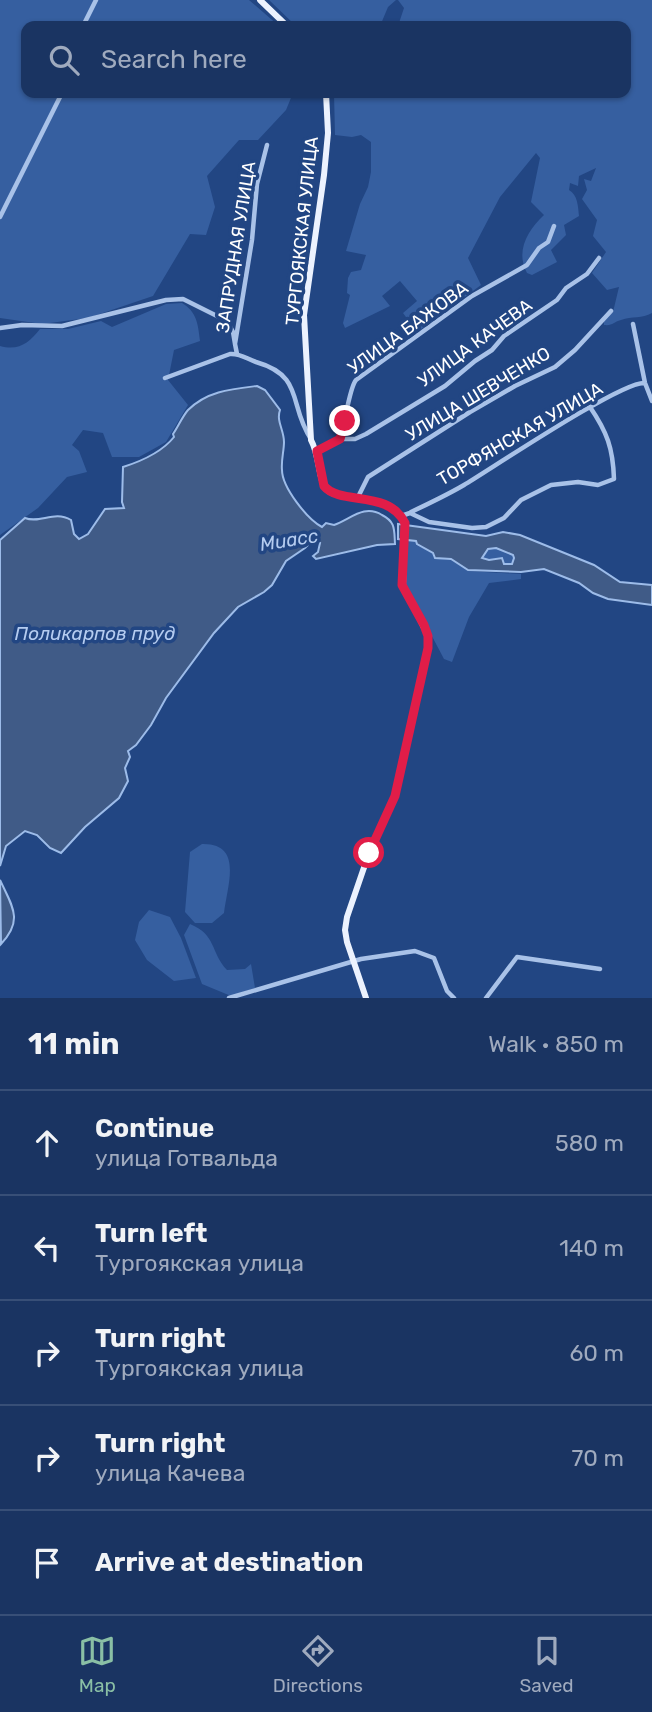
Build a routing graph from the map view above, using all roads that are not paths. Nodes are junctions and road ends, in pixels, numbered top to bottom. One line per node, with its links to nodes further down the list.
1 (96, 0): 3 (street)
2 (260, 0): 4 (main road)
3 (86, 21)
4 (282, 21)
5 (60, 98): 8 (street)
6 (326, 98): 21 (main road, ТУРГОЯКСКАЯ УЛИЦА)
7 (267, 145): 14 (street, ЗАПРУДНАЯ УЛИЦА)
8 (0, 217)
9 (554, 226): 20 (street, УЛИЦА БАЖОВА)
10 (599, 258): 20 (street, УЛИЦА КАЧЕВА)
11 (611, 311): 23 (street, УЛИЦА ШЕВЧЕНКО)
12 (632, 324): 17 (street)
13 (0, 328): 14 (street)
14 (235, 344): 15 (street, ЗАПРУДНАЯ УЛИЦА)
15 (237, 354): 16 (street, ЗАПРУДНАЯ УЛИЦА); 21 (street, ЗАПРУДНАЯ УЛИЦА)
16 (165, 379)
17 (649, 387): 18 (street); 19 (street, ТОРФЯНСКАЯ УЛИЦА)
18 (652, 401)
19 (590, 407): 24 (street, ТОРФЯНСКАЯ УЛИЦА); 24 (street)
20 (340, 439): 22 (street, УЛИЦА КАЧЕВА)
21 (311, 440): 22 (main road, ТУРГОЯКСКАЯ УЛИЦА)
22 (317, 451): 23 (main road, ТУРГОЯКСКАЯ УЛИЦА)
23 (358, 497): 25 (main road, ТУРГОЯКСКАЯ УЛИЦА)
24 (410, 513): 25 (street, ТОРФЯНСКАЯ УЛИЦА)
25 (403, 519): 26 (main road)
26 (353, 961): 28 (street); 31 (main road); 32 (street)
27 (600, 969): 33 (street)
28 (256, 990): 29 (street); 30 (street)
29 (229, 998)
30 (249, 998)
31 (366, 998)
32 (454, 998)
33 (486, 998)

